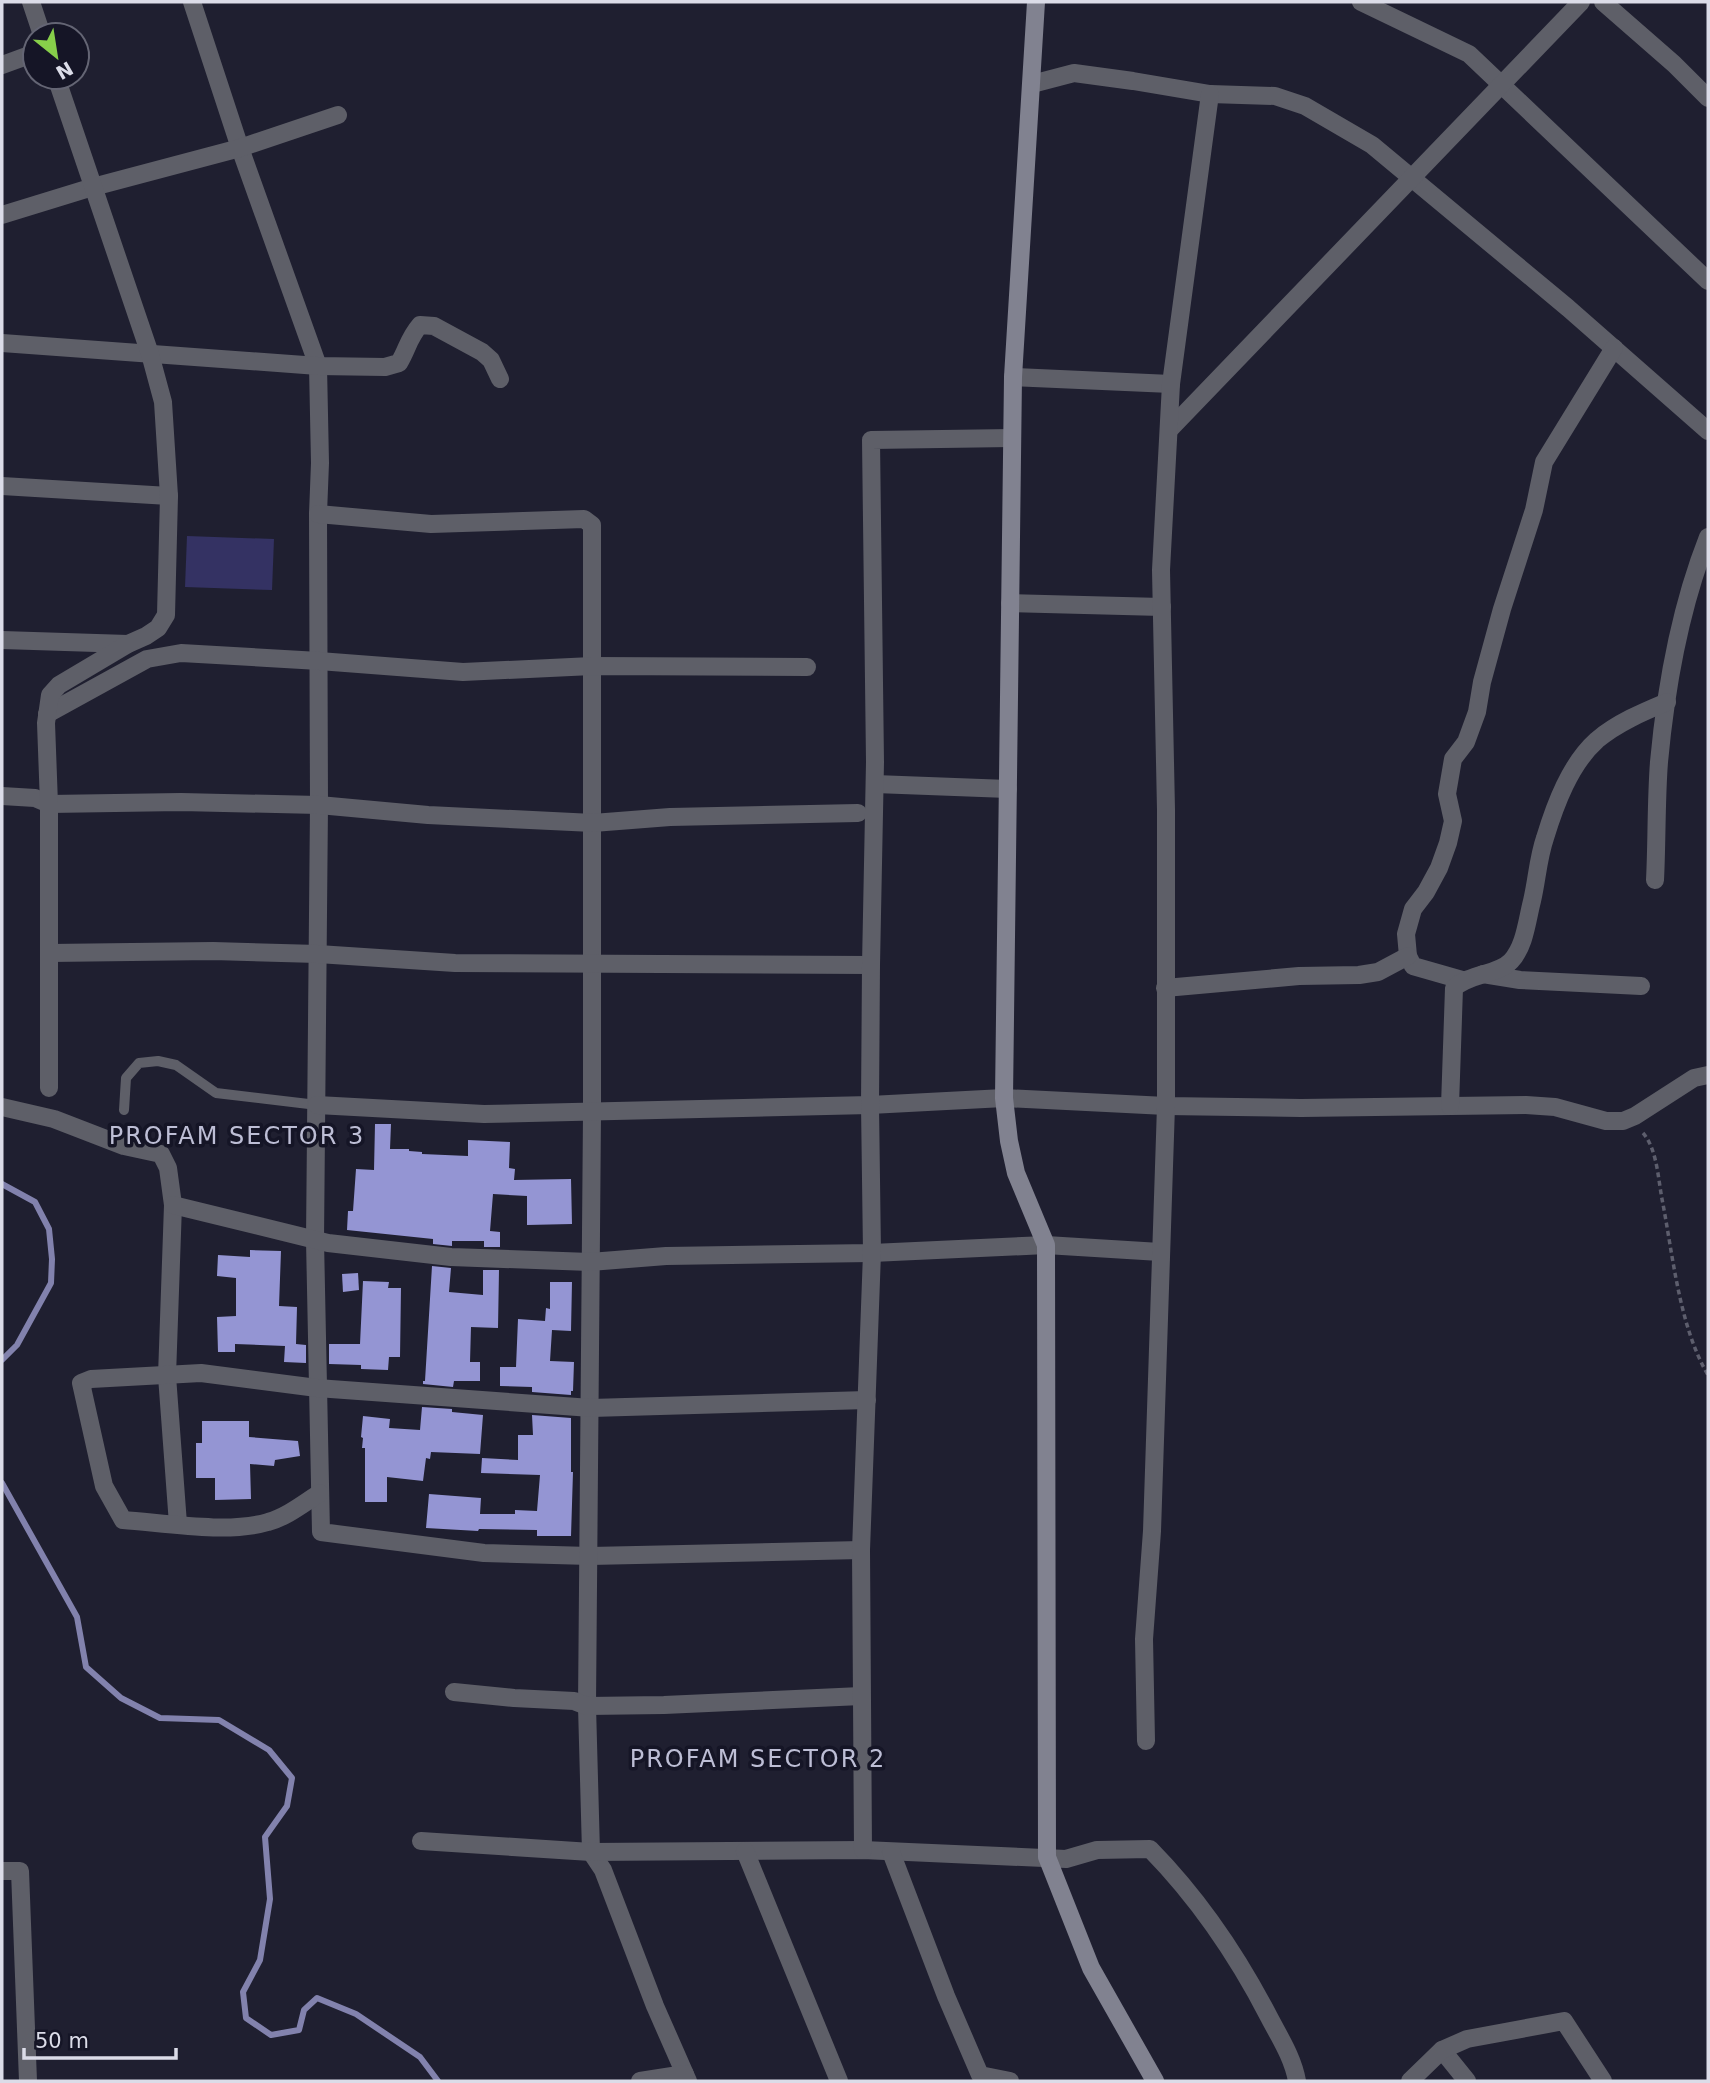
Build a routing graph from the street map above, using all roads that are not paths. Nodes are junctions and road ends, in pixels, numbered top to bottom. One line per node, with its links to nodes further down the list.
1 (31, 2): 7 (street)
2 (192, 2): 16 (street)
3 (1036, 2): 10 (main road)
4 (1361, 2): 11 (street)
5 (1581, 2): 11 (street)
6 (1603, 2): 14 (street)
7 (37, 21)
8 (21, 58): 9 (street)
9 (2, 65)
10 (1032, 84): 13 (street); 25 (main road)
11 (1502, 84): 17 (street); 20 (street)
12 (61, 91): 18 (street)
13 (1210, 94): 17 (street); 27 (street)
14 (1708, 98)
15 (338, 115): 16 (street)
16 (240, 148): 18 (street); 24 (street)
17 (1411, 179): 22 (street); 28 (street)
18 (93, 187): 19 (street); 23 (street)
19 (2, 215)
20 (1708, 281)
21 (2, 343): 23 (street)
22 (1614, 348): 29 (street); 54 (street)
23 (150, 354): 24 (street); 32 (street)
24 (318, 366): 26 (street); 33 (street)
25 (1013, 377): 27 (street); 30 (main road)
26 (500, 379)
27 (1171, 384): 28 (street)
28 (1169, 430): 36 (street)
29 (1708, 431)
30 (1012, 438): 35 (main road); 44 (street)
31 (2, 486): 32 (street)
32 (169, 496): 38 (street)
33 (318, 514): 39 (street); 40 (street)
34 (1708, 537): 42 (street)
35 (1010, 603): 36 (street); 45 (main road)
36 (1162, 607): 60 (street)
37 (2, 640): 38 (street)
38 (128, 644): 43 (street)
39 (318, 661): 40 (street); 43 (street); 48 (street)
40 (592, 666): 41 (street); 50 (street)
41 (807, 667)
42 (1667, 702): 51 (street); 57 (street)
43 (47, 714): 47 (street)
44 (875, 784): 45 (street); 56 (street)
45 (1008, 789): 63 (main road)
46 (2, 796): 47 (street)
47 (49, 804): 48 (street); 52 (street)
48 (319, 805): 50 (street); 53 (street)
49 (858, 813): 50 (street)
50 (593, 823): 55 (street)
51 (1656, 880)
52 (50, 953): 53 (street); 62 (street)
53 (318, 954): 55 (street); 64 (street)
54 (1408, 956): 58 (street); 60 (street)
55 (592, 965): 56 (street); 70 (street)
56 (871, 965): 65 (street)
57 (1483, 974): 58 (street); 59 (street)
58 (1462, 981): 67 (street)
59 (1641, 986)
60 (1165, 988): 66 (street)
61 (1708, 1075): 67 (street)
62 (49, 1088)
63 (1004, 1098): 65 (street); 66 (street); 73 (main road)
64 (317, 1105): 69 (lane); 70 (street); 72 (street)
65 (870, 1105): 70 (street); 75 (street)
66 (1166, 1106): 67 (street); 74 (street)
67 (1450, 1106)
68 (2, 1107): 71 (street)
69 (124, 1110)
70 (592, 1113): 76 (street)
71 (173, 1205): 72 (street); 77 (street)
72 (315, 1240): 76 (street); 78 (street)
73 (1046, 1245): 74 (street); 75 (street); 94 (main road)
74 (1160, 1252): 88 (street)
75 (872, 1253): 76 (street); 79 (street)
76 (590, 1262): 80 (street)
77 (167, 1376): 78 (street); 82 (street); 82 (street)
78 (317, 1388): 80 (street); 81 (street)
79 (866, 1400): 80 (street); 83 (street)
80 (591, 1409): 84 (street)
81 (320, 1493): 82 (street); 84 (street)
82 (178, 1524)
83 (861, 1550): 84 (street); 86 (street)
84 (590, 1556): 87 (street)
85 (454, 1692): 87 (street)
86 (861, 1696): 87 (street); 90 (street)
87 (587, 1706): 92 (street)
88 (1146, 1741)
89 (421, 1841): 92 (street)
90 (863, 1850): 91 (street); 93 (street)
91 (745, 1851): 92 (street); 100 (street)
92 (590, 1852): 97 (street)
93 (891, 1852): 94 (street); 101 (street)
94 (1047, 1857): 102 (main road); 103 (street)
95 (2, 1871): 98 (street)
96 (1442, 2050): 104 (street); 105 (street); 106 (street)
97 (686, 2077): 99 (street)
98 (28, 2081)
99 (640, 2081)
100 (839, 2081)
101 (1010, 2081)
102 (1155, 2081)
103 (1297, 2081)
104 (1410, 2081)
105 (1467, 2081)
106 (1603, 2081)

